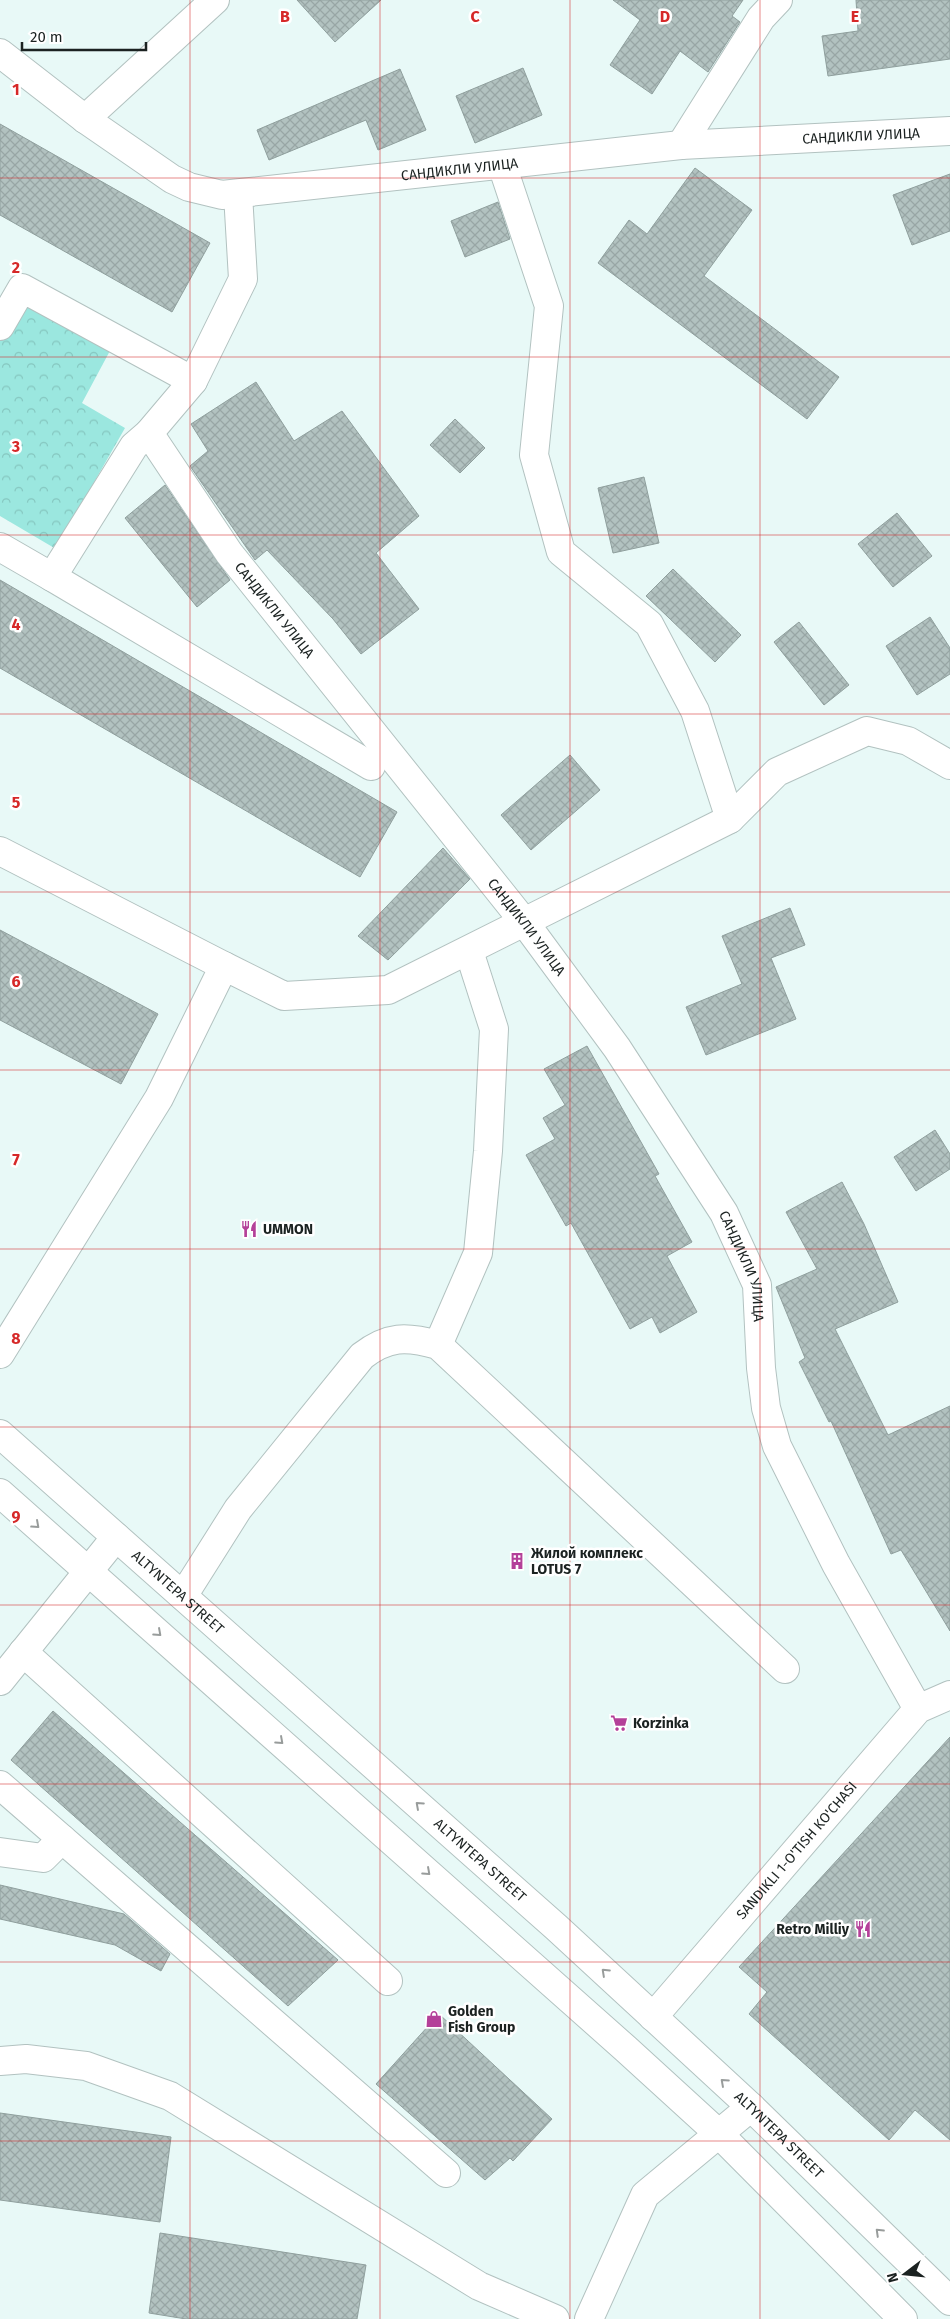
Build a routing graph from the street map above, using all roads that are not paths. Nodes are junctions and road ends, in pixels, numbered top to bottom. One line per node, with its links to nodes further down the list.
1 (215, 0): 4 (street)
2 (778, 0): 6 (street)
3 (0, 53): 4 (street, САНДИКЛИ УЛИЦА)
4 (85, 119): 8 (street, САНДИКЛИ УЛИЦА)
5 (950, 130): 6 (street, САНДИКЛИ УЛИЦА)
6 (681, 145): 7 (street, САНДИКЛИ УЛИЦА)
7 (502, 165): 8 (street, САНДИКЛИ УЛИЦА); 16 (street)
8 (238, 194): 10 (street)
9 (0, 326): 10 (street)
10 (193, 381): 11 (street)
11 (149, 433): 13 (street); 18 (street, САНДИКЛИ УЛИЦА)
12 (0, 547): 13 (street)
13 (52, 577): 15 (street)
14 (950, 765): 16 (street)
15 (371, 766)
16 (730, 819): 18 (street)
17 (0, 851): 20 (street)
18 (525, 923): 19 (street); 32 (street, САНДИКЛИ УЛИЦА)
19 (469, 951): 20 (street); 21 (street)
20 (224, 966): 22 (street)
21 (438, 1346): 27 (street); 29 (street)
22 (0, 1354)
23 (0, 1434): 25 (street, ALTYNTEPA STREET)
24 (0, 1493): 26 (street, one-way to 26)
25 (116, 1537): 26 (street); 27 (street, ALTYNTEPA STREET)
26 (88, 1571): 28 (street); 40 (street, one-way to 40)
27 (183, 1596): 37 (street, ALTYNTEPA STREET, one-way to 27)
28 (23, 1652): 30 (street); 36 (street)
29 (786, 1669)
30 (0, 1681)
31 (950, 1695): 32 (street, SANDIKLI 1-O'TISH KO'CHASI)
32 (918, 1709): 37 (street, SANDIKLI 1-O'TISH KO'CHASI)
33 (0, 1785): 34 (street)
34 (62, 1839): 35 (street); 41 (street)
35 (0, 1852)
36 (388, 1981)
37 (653, 2018): 39 (street, ALTYNTEPA STREET, one-way to 37)
38 (0, 2060): 43 (street)
39 (751, 2107): 40 (street); 42 (street, ALTYNTEPA STREET, one-way to 39)
40 (718, 2134): 44 (street); 45 (street)
41 (446, 2173)
42 (950, 2301)
43 (556, 2319)
44 (589, 2319)
45 (903, 2319)

